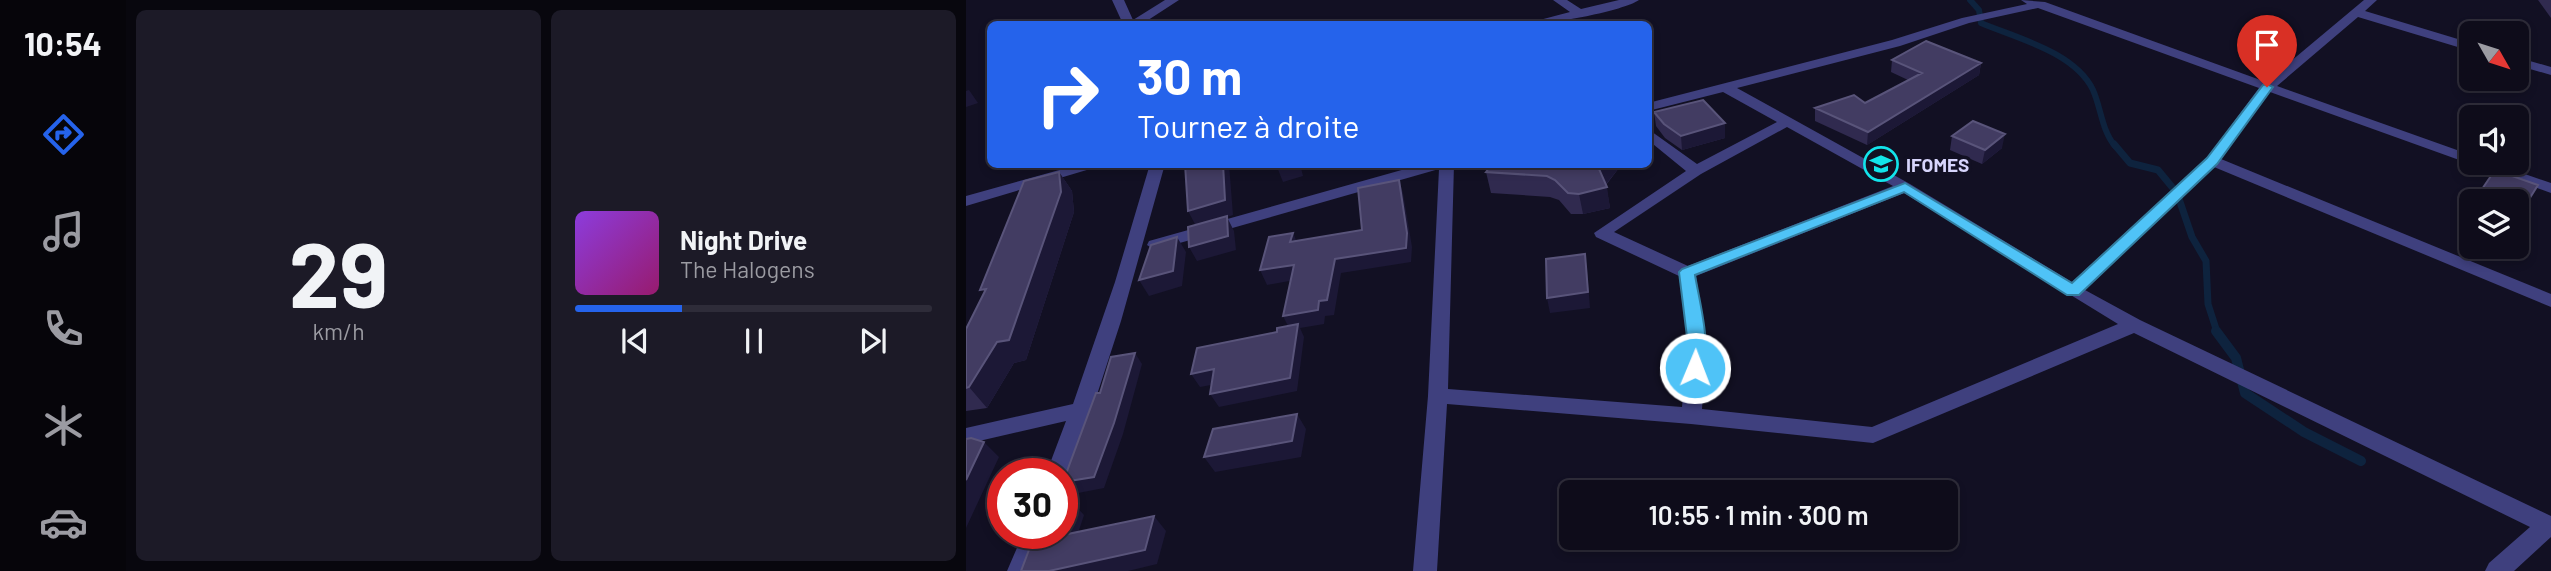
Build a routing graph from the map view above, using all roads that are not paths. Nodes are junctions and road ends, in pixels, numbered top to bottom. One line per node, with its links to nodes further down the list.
1 (1118, 0): 9 (street)
2 (1172, 0): 10 (street)
3 (1559, 0): 8 (street)
4 (1633, 0): 8 (street)
5 (2371, 0): 7 (street)
6 (2039, 2): 15 (street); 16 (street)
7 (2356, 12): 12 (street); 16 (street)
8 (1580, 14): 11 (street)
9 (1128, 21)
10 (1140, 21)
11 (1549, 21)
12 (2459, 43)
13 (2529, 65): 14 (street)
14 (2551, 71)
15 (1725, 87): 17 (street); 18 (street)
16 (2267, 87): 20 (street); 21 (street)
17 (1652, 106)
18 (1788, 121): 26 (street); 28 (street)
19 (1652, 136): 26 (street)
20 (2459, 156)
21 (2212, 161): 33 (street); 34 (street)
22 (1086, 168): 30 (street)
23 (1157, 168): 31 (street)
24 (1427, 168): 31 (street)
25 (1447, 168): 36 (street)
26 (1696, 171): 32 (street)
27 (2514, 175): 29 (street)
28 (1905, 187): 32 (street); 33 (street)
29 (2551, 188)
30 (966, 201)
31 (1135, 251): 37 (street)
32 (1687, 272): 38 (street)
33 (2073, 291): 35 (street)
34 (2551, 301)
35 (2134, 325): 38 (street); 41 (street)
36 (1438, 396): 38 (street); 44 (street)
37 (1082, 410): 39 (street); 40 (street)
38 (1691, 416)
39 (966, 436)
40 (1063, 458)
41 (2550, 524): 45 (street)
42 (1028, 549): 43 (street)
43 (1019, 571)
44 (1425, 571)
45 (2497, 571)

